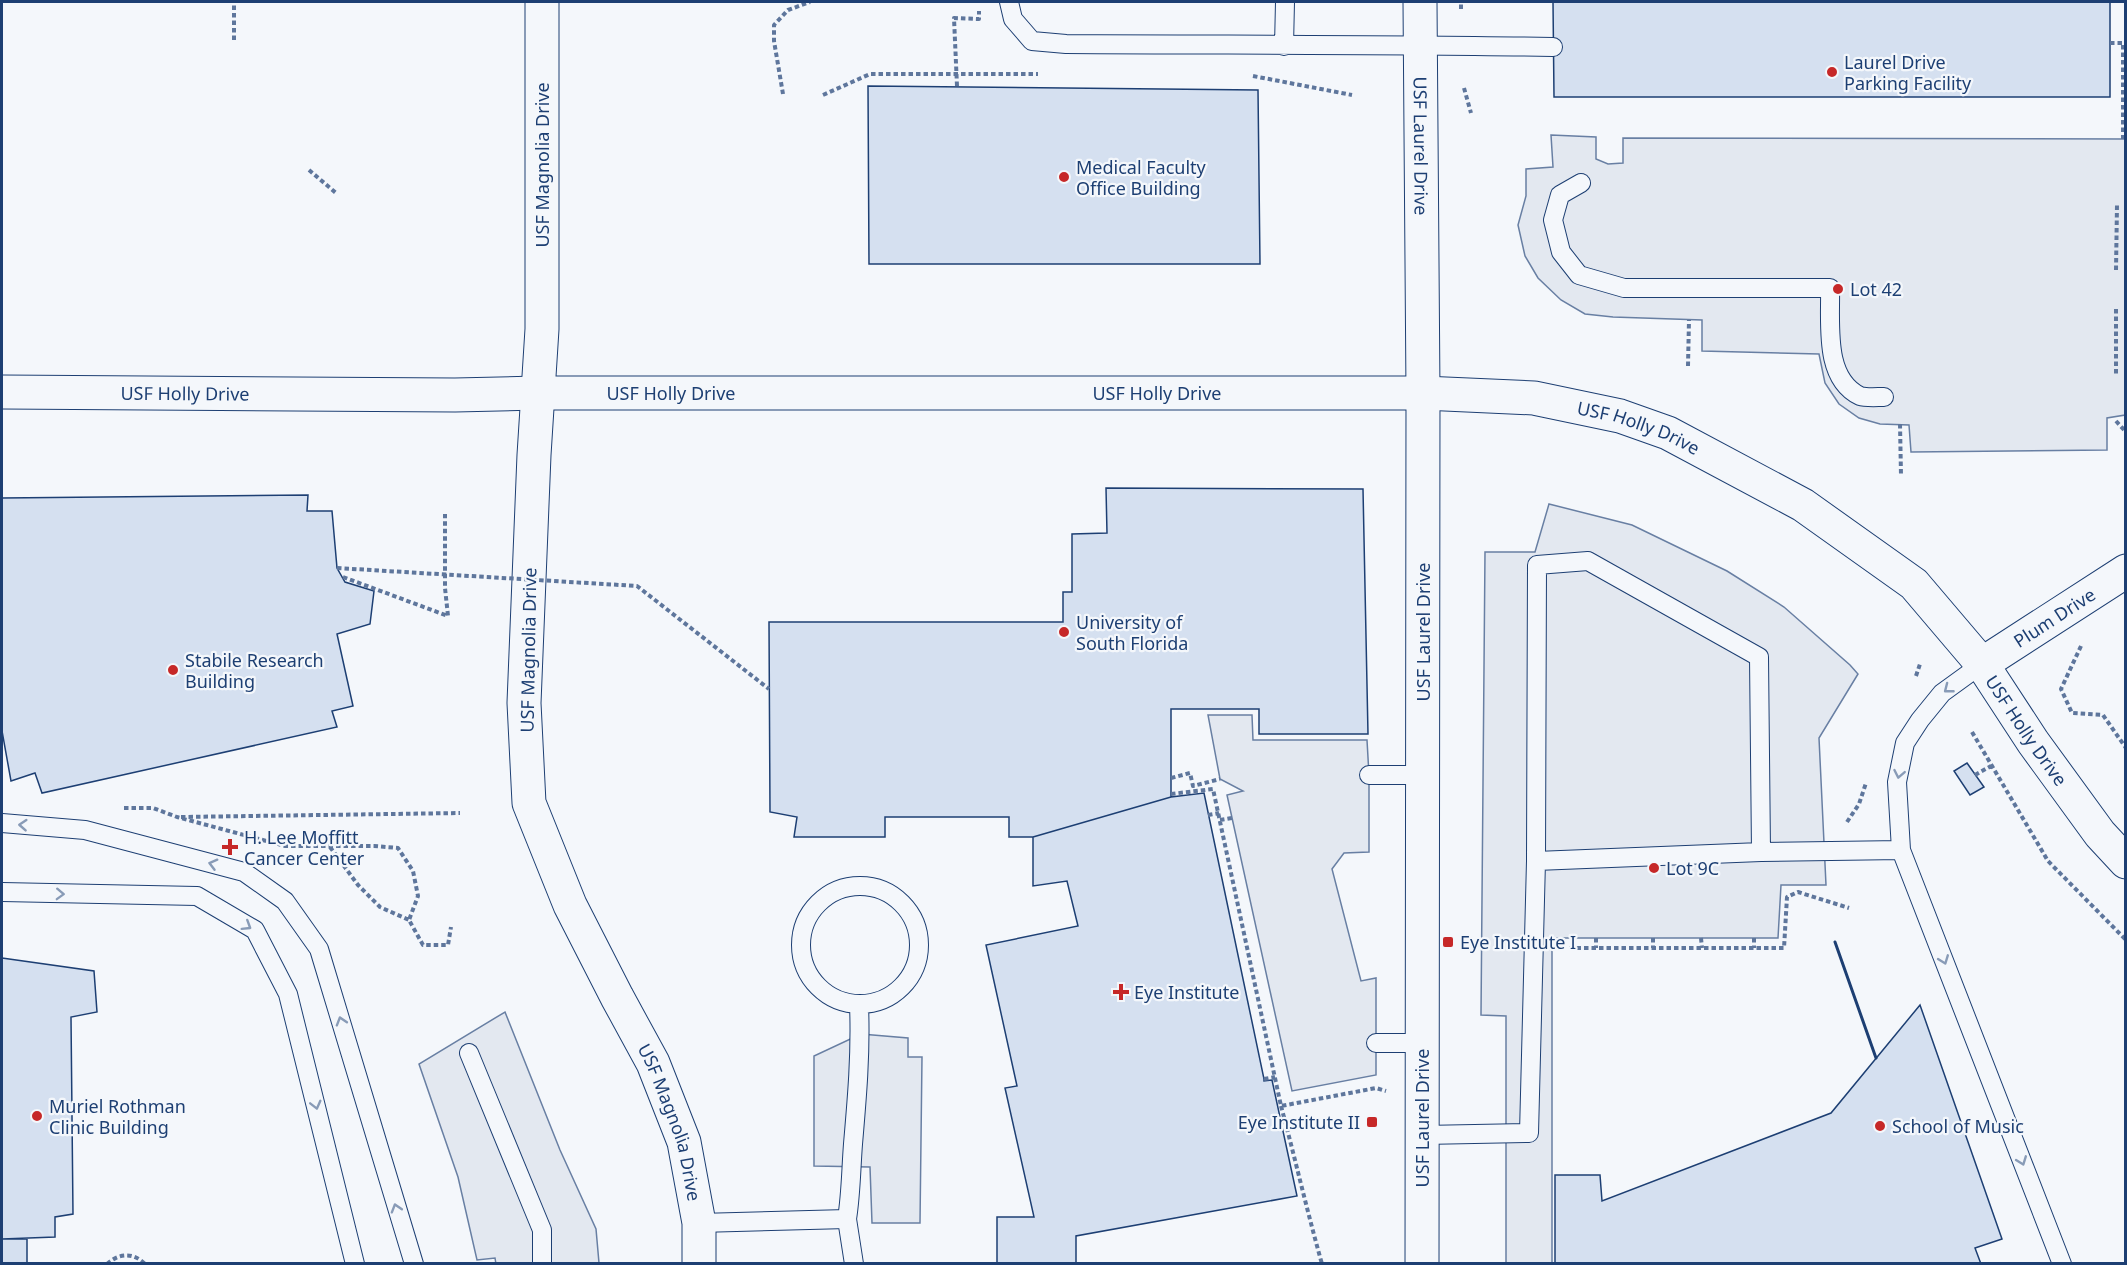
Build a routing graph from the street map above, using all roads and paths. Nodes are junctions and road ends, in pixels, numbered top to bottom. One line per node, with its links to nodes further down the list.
1 (234, 2): 10 (path)
2 (542, 2): 34 (street, USF Magnolia Drive)
3 (810, 2): 19 (path)
4 (979, 2): 17 (path)
5 (1009, 2): 13 (lane)
6 (1285, 2): 13 (lane)
7 (1420, 2): 12 (street, USF Laurel Drive)
8 (1461, 2): 9 (path)
9 (1461, 9)
10 (234, 40)
11 (2110, 43): 23 (path)
12 (1420, 45): 13 (lane); 14 (lane); 35 (street, USF Laurel Drive)
13 (1284, 46)
14 (1553, 47)
15 (870, 74): 20 (path)
16 (1252, 76): 21 (path)
17 (957, 86)
18 (1464, 88): 22 (path)
19 (783, 94)
20 (823, 95)
21 (1352, 96)
22 (1471, 113)
23 (2123, 139)
24 (309, 170): 26 (path)
25 (1581, 183): 36 (lane)
26 (336, 193)
27 (2117, 205): 28 (path)
28 (2116, 270)
29 (2116, 309): 32 (path)
30 (1689, 320): 31 (path)
31 (1688, 366)
32 (2116, 375)
33 (2, 392): 34 (street, USF Holly Drive)
34 (537, 393): 35 (street, USF Holly Drive); 94 (street, USF Magnolia Drive)
35 (1423, 393): 46 (street, USF Holly Drive); 52 (street, USF Laurel Drive)
36 (1884, 397)
37 (2116, 421): 39 (path)
38 (1900, 424): 40 (path)
39 (2126, 432)
40 (1901, 475)
41 (445, 514): 44 (path)
42 (337, 568): 47 (path, bridge)
43 (2126, 571): 46 (street, Plum Drive)
44 (343, 577)
45 (2081, 645): 49 (path)
46 (1982, 664): 66 (lane, one-way to 66); 69 (street, USF Holly Drive)
47 (769, 689)
48 (1972, 732): 50 (path)
49 (2126, 748)
50 (1991, 766): 53 (path); 78 (path)
51 (1369, 775): 52 (lane)
52 (1423, 775): 86 (street, USF Laurel Drive)
53 (1975, 775)
54 (1171, 778): 55 (path)
55 (1220, 779)
56 (1171, 794): 58 (path)
57 (460, 813): 60 (path)
58 (1219, 813): 59 (path); 62 (path)
59 (1208, 815)
60 (177, 817): 64 (path); 65 (path)
61 (1232, 818): 62 (path)
62 (1220, 820): 88 (path)
63 (2, 824): 64 (lane, one-way to 63)
64 (85, 830): 98 (lane, one-way to 64)
65 (329, 846): 72 (path); 72 (path)
66 (1901, 850): 67 (lane); 104 (lane, one-way to 104)
67 (1761, 852): 68 (lane); 68 (lane)
68 (1536, 861): 92 (lane)
69 (2126, 862)
70 (2, 892): 97 (lane, one-way to 97)
71 (1849, 908): 83 (path)
72 (409, 920): 73 (path)
73 (451, 927)
74 (1596, 938): 80 (path)
75 (1653, 938): 81 (path)
76 (1701, 938): 82 (path)
77 (1754, 938): 83 (path)
78 (2126, 940)
79 (1569, 948): 80 (path)
80 (1596, 948): 81 (path)
81 (1653, 948): 82 (path)
82 (1702, 948): 83 (path)
83 (1754, 948)
84 (859, 1005): 84 (lane); 93 (lane)
85 (1376, 1043): 86 (lane)
86 (1422, 1043): 92 (street, USF Laurel Drive)
87 (469, 1053): 99 (lane)
88 (1275, 1077): 89 (path); 91 (path)
89 (1264, 1079)
90 (1389, 1093): 91 (path)
91 (1281, 1106): 102 (path)
92 (1423, 1135): 103 (street, USF Laurel Drive)
93 (846, 1219): 94 (lane); 101 (lane)
94 (699, 1223): 100 (street, USF Magnolia Drive)
95 (107, 1263): 96 (path)
96 (145, 1263)
97 (355, 1263)
98 (414, 1263)
99 (542, 1263)
100 (699, 1263)
101 (854, 1263)
102 (1322, 1263)
103 (1422, 1263)
104 (2062, 1263)

